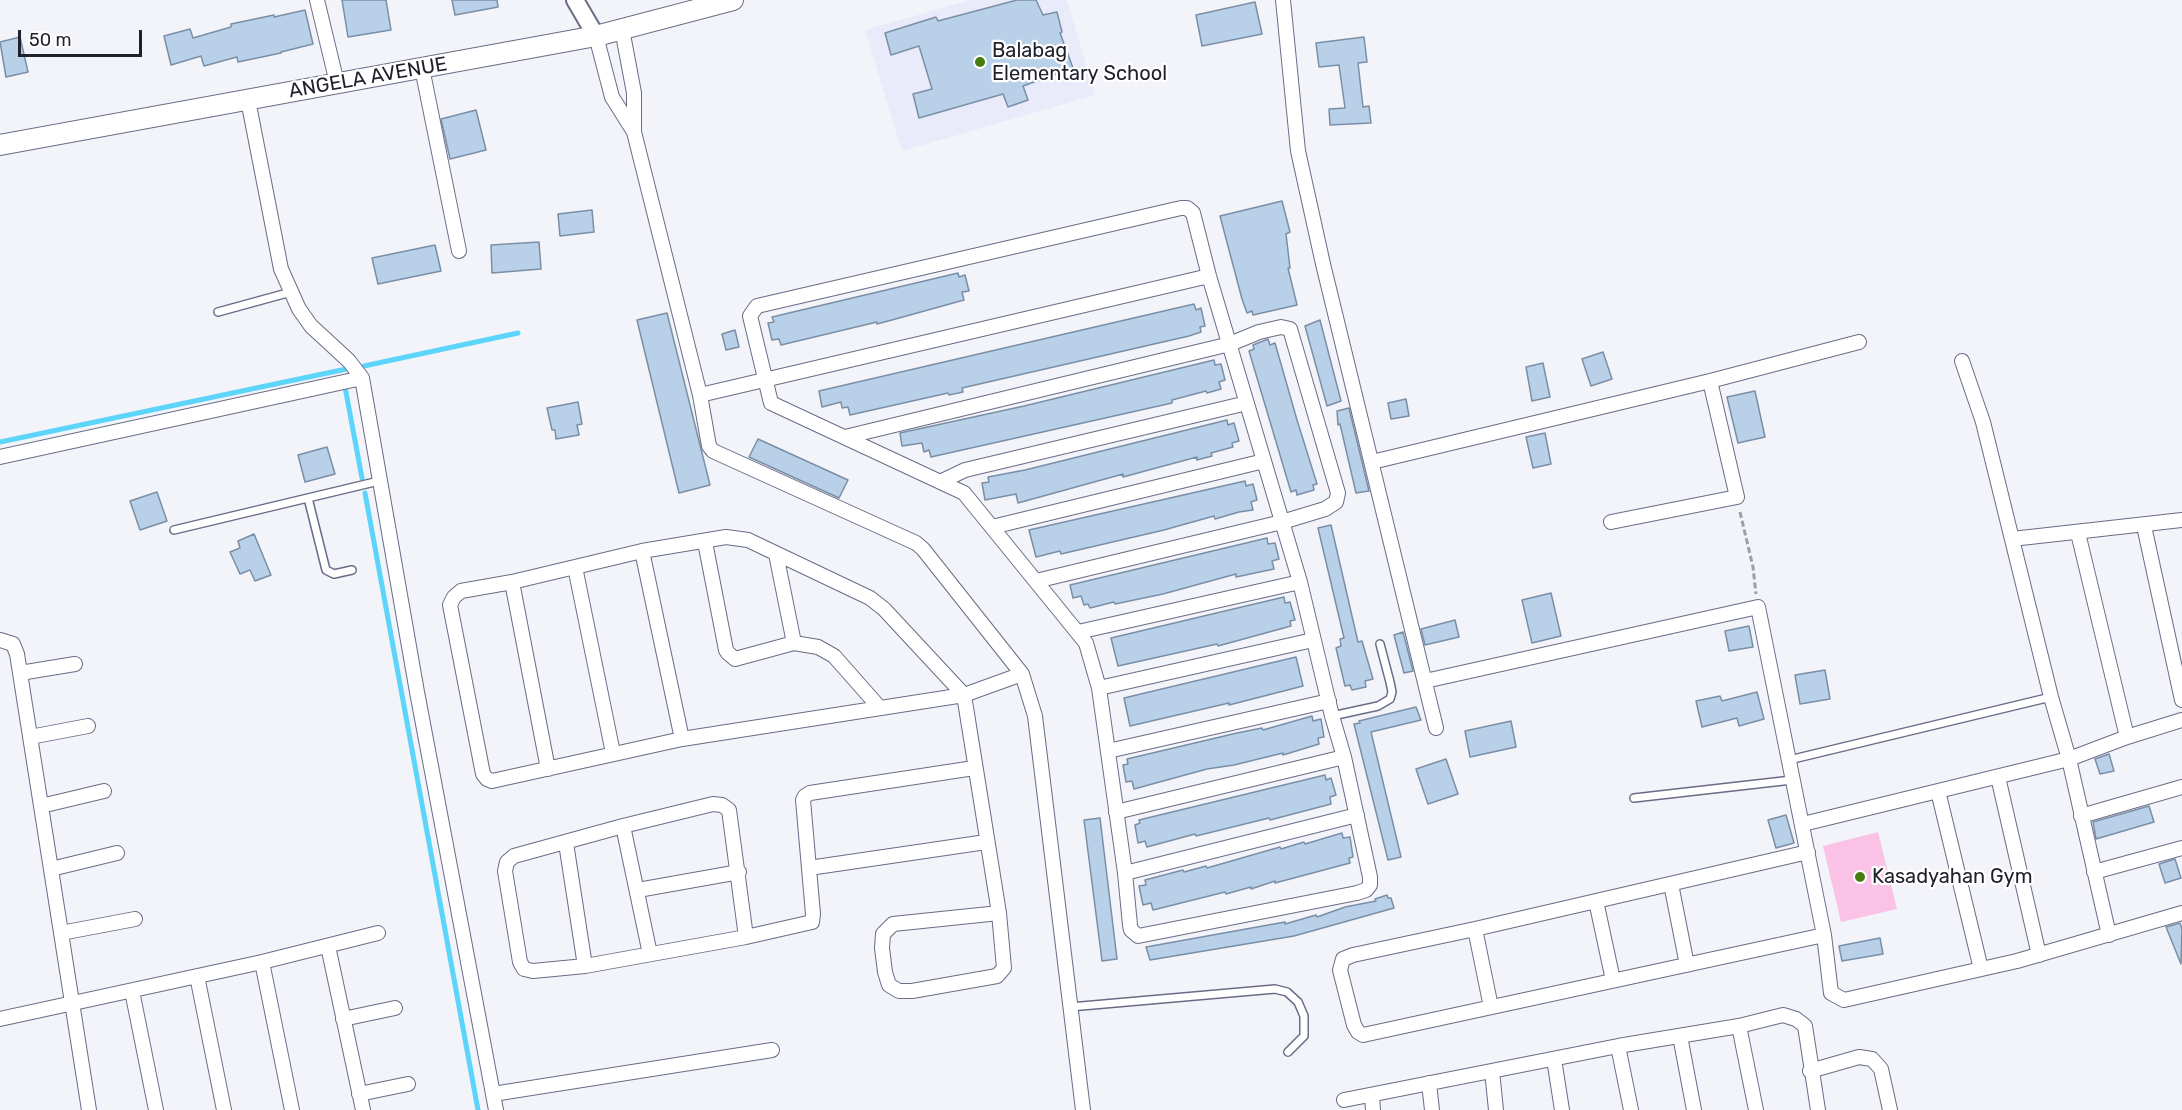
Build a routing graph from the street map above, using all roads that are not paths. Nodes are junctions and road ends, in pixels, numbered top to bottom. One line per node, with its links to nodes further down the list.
1 (317, 0): 8 (street)
2 (575, 0): 6 (street)
3 (733, 0): 5 (main road, ANGELA AVENUE)
4 (1283, 0): 27 (street)
5 (622, 29): 6 (main road, ANGELA AVENUE); 10 (street)
6 (596, 36): 7 (main road, ANGELA AVENUE); 10 (street)
7 (422, 68): 8 (main road, ANGELA AVENUE); 12 (street)
8 (337, 83): 9 (main road, ANGELA AVENUE)
9 (248, 100): 11 (main road, ANGELA AVENUE); 14 (street)
10 (634, 132): 22 (street)
11 (0, 145)
12 (459, 251)
13 (1209, 276): 17 (street); 20 (street); 20 (street)
14 (291, 292): 15 (lane); 19 (street)
15 (218, 312)
16 (1859, 342): 21 (street)
17 (1230, 344): 23 (street); 24 (street); 32 (street)
18 (1962, 361): 38 (street)
19 (362, 378): 25 (street); 28 (street)
20 (766, 379): 22 (street); 24 (street)
21 (1710, 381): 27 (street); 33 (street)
22 (700, 394): 54 (street)
23 (1247, 403): 26 (street); 29 (street)
24 (845, 437): 29 (street)
25 (0, 457)
26 (1264, 461): 32 (street); 35 (street)
27 (1371, 462): 55 (street)
28 (379, 481): 30 (lane); 137 (street)
29 (940, 482): 35 (street)
30 (308, 498): 36 (lane); 43 (lane)
31 (2182, 520): 34 (street)
32 (1282, 522): 44 (street); 46 (street)
33 (1611, 522)
34 (2144, 526): 37 (street); 59 (street)
35 (992, 527): 44 (street)
36 (174, 530)
37 (2078, 533): 38 (street); 67 (street)
38 (2012, 539): 58 (street)
39 (705, 542): 40 (street); 41 (street); 50 (street)
40 (642, 551): 42 (street); 68 (street)
41 (776, 554): 50 (street); 57 (street)
42 (575, 567): 45 (street); 70 (street)
43 (352, 570)
44 (1036, 581): 47 (street)
45 (512, 582): 75 (street); 75 (street)
46 (1300, 582): 47 (street); 49 (street)
47 (1078, 632): 56 (street)
48 (0, 640): 53 (street)
49 (1313, 640): 56 (street); 60 (street)
50 (794, 643): 61 (street)
51 (1380, 644): 62 (lane)
52 (75, 664): 53 (street)
53 (20, 673): 66 (street)
54 (1022, 674): 57 (street); 121 (street)
55 (1425, 681): 65 (street); 73 (street)
56 (1099, 688): 69 (street)
57 (964, 695): 61 (street); 74 (street)
58 (2051, 697): 72 (street); 73 (lane)
59 (2182, 700)
60 (1329, 701): 62 (street); 69 (street)
61 (879, 707): 68 (street)
62 (1332, 716): 71 (street)
63 (2182, 720): 67 (street)
64 (88, 726): 66 (street)
65 (1436, 728)
66 (30, 737): 82 (street)
67 (2127, 737): 72 (street)
68 (682, 739): 70 (street)
69 (1108, 751): 83 (street)
70 (613, 753): 75 (street)
71 (1344, 757): 83 (street); 84 (street)
72 (2069, 759): 76 (street); 85 (street)
73 (1789, 760): 77 (street)
74 (974, 768): 88 (street); 94 (street)
75 (548, 769)
76 (1998, 777): 80 (street); 112 (street)
77 (1792, 780): 81 (lane); 86 (street)
78 (2182, 787): 85 (street)
79 (104, 791): 82 (street)
80 (1938, 792): 86 (street); 116 (street)
81 (1634, 798)
82 (41, 806): 93 (street)
83 (1116, 812): 97 (street)
84 (1357, 815): 97 (street); 97 (street)
85 (2081, 816): 96 (street)
86 (1803, 824): 91 (street)
87 (623, 826): 89 (street); 95 (street); 99 (street)
88 (986, 842): 94 (street); 101 (street)
89 (566, 843): 115 (street); 115 (street)
90 (2182, 848): 96 (street)
91 (1808, 852): 98 (street); 108 (street)
92 (117, 853): 93 (street)
93 (51, 868): 105 (street)
94 (809, 868): 109 (street)
95 (739, 872): 99 (street); 109 (street)
96 (2094, 872): 107 (street)
97 (1125, 873)
98 (1671, 884): 100 (street); 114 (street)
99 (638, 890): 111 (street)
100 (1596, 901): 104 (street); 118 (street)
101 (999, 912): 101 (street)
102 (2182, 913): 107 (street)
103 (135, 919): 105 (street)
104 (1475, 929): 122 (street); 122 (street)
105 (61, 933): 120 (street)
106 (378, 933): 110 (street)
107 (2109, 934): 112 (street)
108 (1824, 935): 114 (street); 116 (street)
109 (747, 937): 111 (street)
110 (328, 946): 113 (street); 125 (street)
111 (650, 954): 115 (street)
112 (2039, 955): 116 (street)
113 (262, 962): 117 (street); 143 (street)
114 (1687, 964): 118 (street)
115 (585, 966)
116 (1981, 969)
117 (197, 976): 119 (street); 142 (street)
118 (1613, 980): 122 (street)
119 (132, 991): 120 (street); 141 (street)
120 (72, 1002): 124 (street); 140 (street)
121 (1070, 1007): 130 (lane); 146 (street)
122 (1491, 1007)
123 (395, 1008): 125 (street)
124 (0, 1019)
125 (344, 1019): 136 (street)
126 (1739, 1026): 127 (street); 133 (street); 153 (street)
127 (1680, 1036): 128 (street); 152 (street)
128 (1618, 1046): 131 (street); 151 (street)
129 (772, 1050): 137 (street)
130 (1288, 1052)
131 (1554, 1059): 132 (street); 150 (street)
132 (1492, 1071): 134 (street); 149 (street)
133 (1810, 1071): 154 (street); 155 (street)
134 (1429, 1083): 138 (street); 148 (street)
135 (408, 1084): 136 (street)
136 (359, 1094): 144 (street)
137 (493, 1094): 145 (street)
138 (1371, 1095): 139 (street); 147 (street)
139 (1344, 1100)
140 (89, 1110)
141 (156, 1110)
142 (224, 1110)
143 (292, 1110)
144 (363, 1110)
145 (496, 1110)
146 (1083, 1110)
147 (1373, 1110)
148 (1432, 1110)
149 (1496, 1110)
150 (1562, 1110)
151 (1630, 1110)
152 (1694, 1110)
153 (1756, 1110)
154 (1818, 1110)
155 (1890, 1110)

